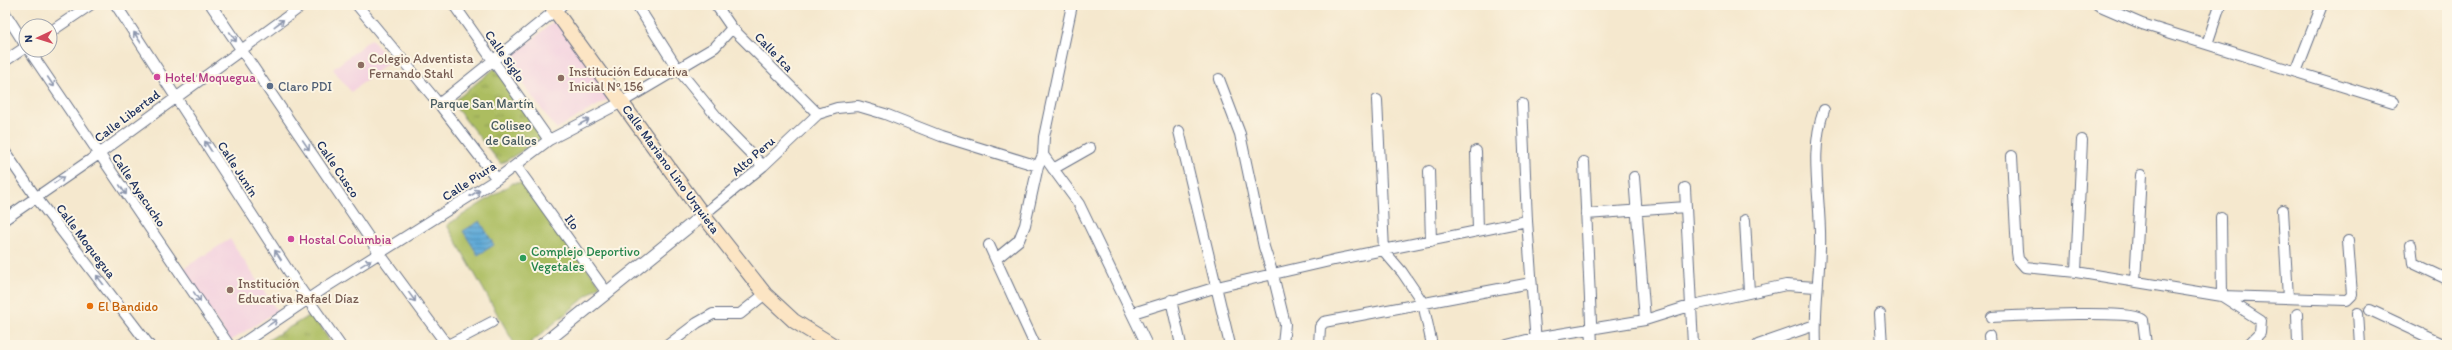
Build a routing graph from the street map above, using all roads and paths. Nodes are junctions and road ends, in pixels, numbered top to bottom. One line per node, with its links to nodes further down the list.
1 (90, 5): 15 (street)
2 (116, 5): 27 (street, Calle Junín, one-way to 2)
3 (211, 5): 19 (street, Calle Cusco, one-way to 19)
4 (303, 5): 19 (street, Calle Libertad, one-way to 4)
5 (356, 5): 31 (street)
6 (454, 5): 23 (street, Calle Siglo)
7 (637, 5): 24 (street)
8 (716, 5): 16 (street, Calle Ica)
9 (1072, 5): 42 (street)
10 (2098, 5): 18 (street)
11 (2220, 5): 18 (street)
12 (2322, 5): 25 (street)
13 (556, 7): 23 (street); 29 (main road, Calle Mariano Lino Urquieta)
14 (5, 13): 17 (street)
15 (58, 27)
16 (732, 28): 24 (street, Calle Piura); 34 (street, Calle Ica)
17 (18, 34)
18 (2208, 44): 25 (street)
19 (242, 51): 27 (street, Calle Libertad); 70 (street, Calle Cusco, one-way to 70)
20 (18, 52): 22 (street)
21 (34, 58): 41 (street, Calle Ayacucho, one-way to 41)
22 (5, 61)
23 (492, 62): 31 (street); 36 (street, Calle Siglo)
24 (677, 68): 29 (street, Calle Piura); 46 (street)
25 (2296, 72): 30 (street)
26 (1219, 79): 73 (street)
27 (175, 96): 41 (street, Calle Libertad); 83 (street, Calle Junín, one-way to 27)
28 (1377, 100): 69 (street)
29 (622, 102): 36 (street, Calle Piura, one-way to 29); 59 (main road, Calle Mariano Lino Urquieta)
30 (2393, 102)
31 (439, 104): 52 (street)
32 (1522, 104): 63 (street)
33 (1824, 110): 78 (street)
34 (818, 114): 46 (street, Alto Peru); 47 (street)
35 (1178, 132): 77 (street)
36 (549, 140): 45 (street, Calle Piura)
37 (2082, 140): 72 (street)
38 (1090, 148): 48 (street)
39 (5, 152): 54 (street, Calle Moquegua)
40 (1476, 152): 64 (street)
41 (99, 154): 54 (street, Calle Libertad, one-way to 41); 101 (street, Calle Ayacucho, one-way to 101)
42 (1043, 155): 47 (street); 48 (street)
43 (2012, 156): 72 (street)
44 (1584, 162): 58 (street)
45 (516, 166): 52 (street, Calle Piura); 80 (street, Ilo)
46 (763, 166): 59 (street, Alto Peru)
47 (1038, 166): 71 (street)
48 (1053, 169): 89 (street)
49 (1429, 171): 65 (street)
50 (2141, 175): 75 (street)
51 (1634, 177): 56 (street)
52 (497, 179): 70 (street, Calle Piura, one-way to 52)
53 (1685, 188): 55 (street)
54 (35, 196): 61 (street, Calle Libertad); 100 (street, Calle Moquegua, one-way to 54)
55 (1686, 207): 56 (street); 87 (street)
56 (1636, 209): 58 (street); 94 (street)
57 (2283, 210): 84 (street)
58 (1586, 214): 97 (street)
59 (703, 215): 80 (street); 81 (main road, Calle Mariano Lino Urquieta)
60 (2221, 217): 82 (street)
61 (5, 219)
62 (1745, 220): 79 (street)
63 (1527, 221): 64 (street); 76 (street)
64 (1478, 231): 65 (street)
65 (1431, 241): 69 (street)
66 (2348, 241): 84 (street)
67 (2411, 245): 74 (street)
68 (989, 246): 71 (street)
69 (1384, 251): 73 (street); 86 (street)
70 (380, 254): 83 (street, Calle Piura, one-way to 70); 104 (street, Calle Cusco, one-way to 104)
71 (996, 259): 107 (street)
72 (2076, 272): 75 (street)
73 (1273, 275): 77 (street); 111 (street)
74 (2447, 279)
75 (2135, 282): 82 (street)
76 (1531, 284): 86 (street); 98 (street)
77 (1217, 287): 85 (street); 110 (street)
78 (1816, 287): 79 (street); 96 (street)
79 (1749, 292): 87 (street)
80 (607, 293): 105 (street)
81 (765, 294): 99 (main road, Calle Mariano Lino Urquieta); 106 (street)
82 (2222, 296): 84 (street); 121 (street)
83 (309, 298): 102 (street, Calle Piura, one-way to 83); 103 (street, Calle Junín)
84 (2288, 298)
85 (1171, 300): 89 (street); 109 (street)
86 (1423, 303): 112 (street); 113 (street)
87 (1693, 305): 94 (street); 116 (street)
88 (2370, 310): 124 (street)
89 (1133, 313): 108 (street)
90 (2358, 313): 123 (street)
91 (1880, 314): 119 (street)
92 (2297, 314): 122 (street)
93 (1992, 317): 120 (street)
94 (1645, 320): 97 (street)
95 (492, 322): 104 (street)
96 (1815, 325): 117 (street); 118 (street)
97 (1591, 330): 98 (street); 115 (street)
98 (1536, 341): 114 (street)
99 (833, 344)
100 (149, 345)
101 (230, 345)
102 (240, 345)
103 (340, 345)
104 (448, 345)
105 (542, 345)
106 (668, 345)
107 (1035, 345)
108 (1147, 345)
109 (1181, 345)
110 (1230, 345)
111 (1283, 345)
112 (1319, 345)
113 (1432, 345)
114 (1507, 345)
115 (1592, 345)
116 (1693, 345)
117 (1758, 345)
118 (1816, 345)
119 (1882, 345)
120 (2146, 345)
121 (2248, 345)
122 (2298, 345)
123 (2360, 345)
124 (2444, 345)

